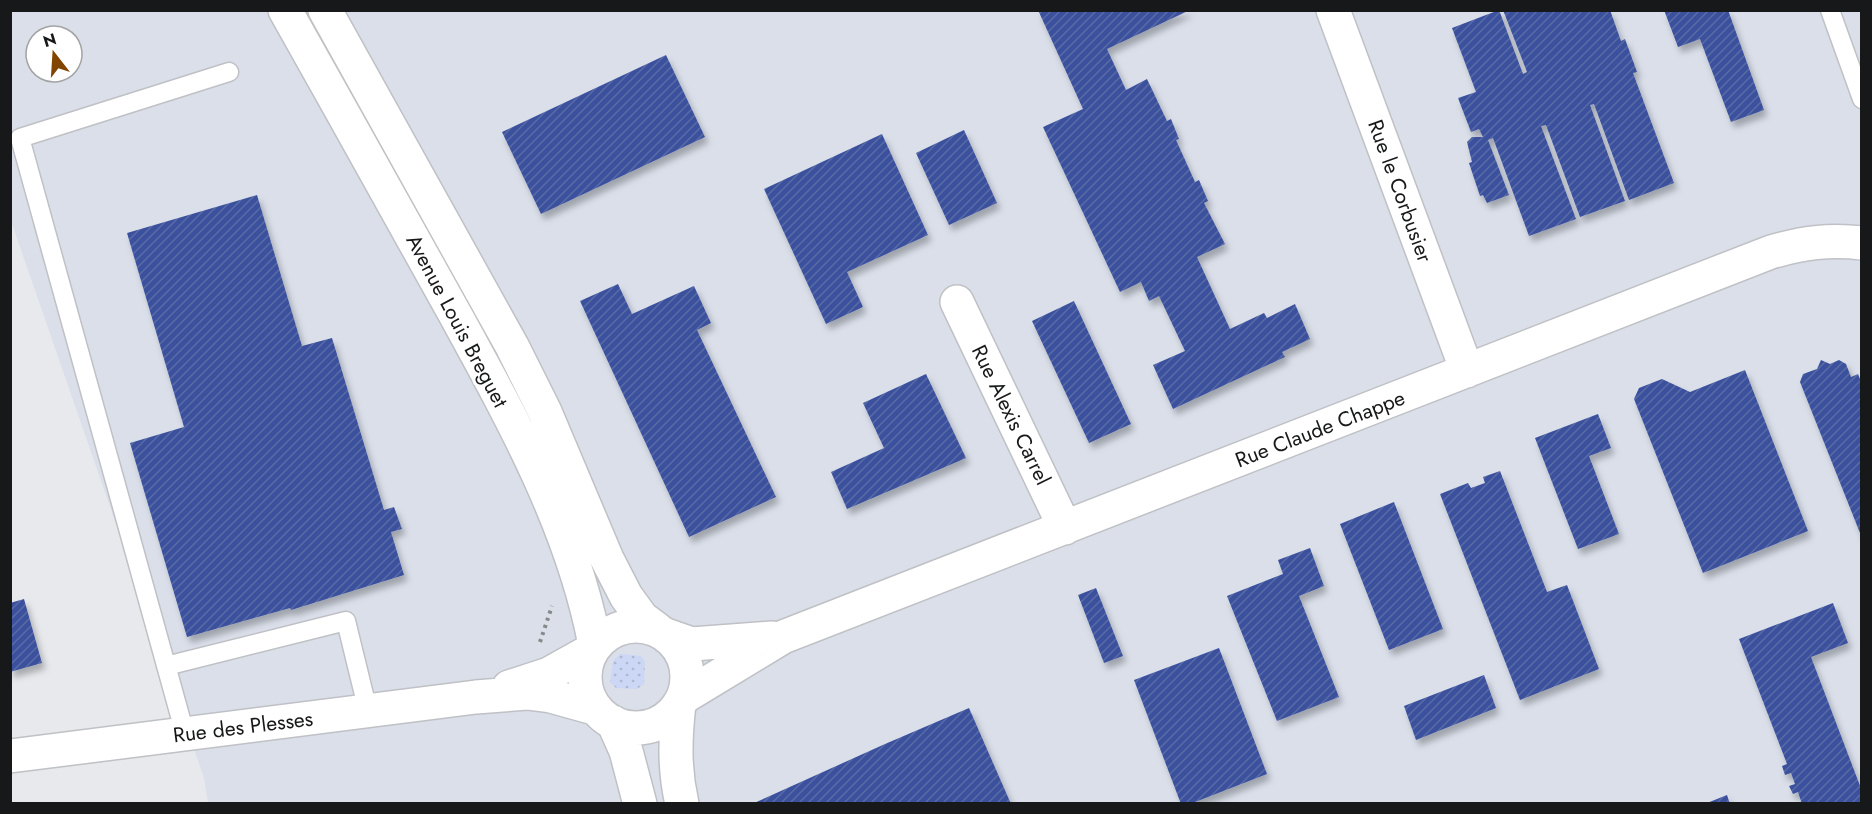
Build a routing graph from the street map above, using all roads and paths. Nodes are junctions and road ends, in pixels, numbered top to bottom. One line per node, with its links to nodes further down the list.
1 (285, 10): 15 (street, Avenue Louis Breguet)
2 (325, 10): 12 (street, Avenue Louis Breguet)
3 (1333, 10): 9 (street, Rue le Corbusier)
4 (1830, 10): 6 (lane)
5 (228, 72): 16 (lane)
6 (1862, 99)
7 (1862, 243): 9 (street, Rue Claude Chappe)
8 (957, 303): 10 (street, Rue Alexis Carrel)
9 (1467, 371): 10 (street, Rue Claude Chappe)
10 (1065, 528): 13 (street, Rue Claude Chappe)
11 (555, 600): 14 (path)
12 (662, 633): 13 (street, Rue Claude Chappe); 15 (street); 18 (street)
13 (783, 637): 18 (street, Rue Claude Chappe)
14 (537, 647)
15 (593, 648): 17 (street, Rue des Plesses); 20 (street)
16 (166, 666): 19 (lane); 21 (lane)
17 (476, 697): 19 (street, Rue des Plesses); 20 (street, Rue des Plesses)
18 (681, 700): 20 (street); 24 (street)
19 (368, 711): 21 (street, Rue des Plesses)
20 (603, 715): 23 (street)
21 (185, 734): 22 (street, Rue des Plesses)
22 (10, 756)
23 (640, 804)
24 (682, 804)

